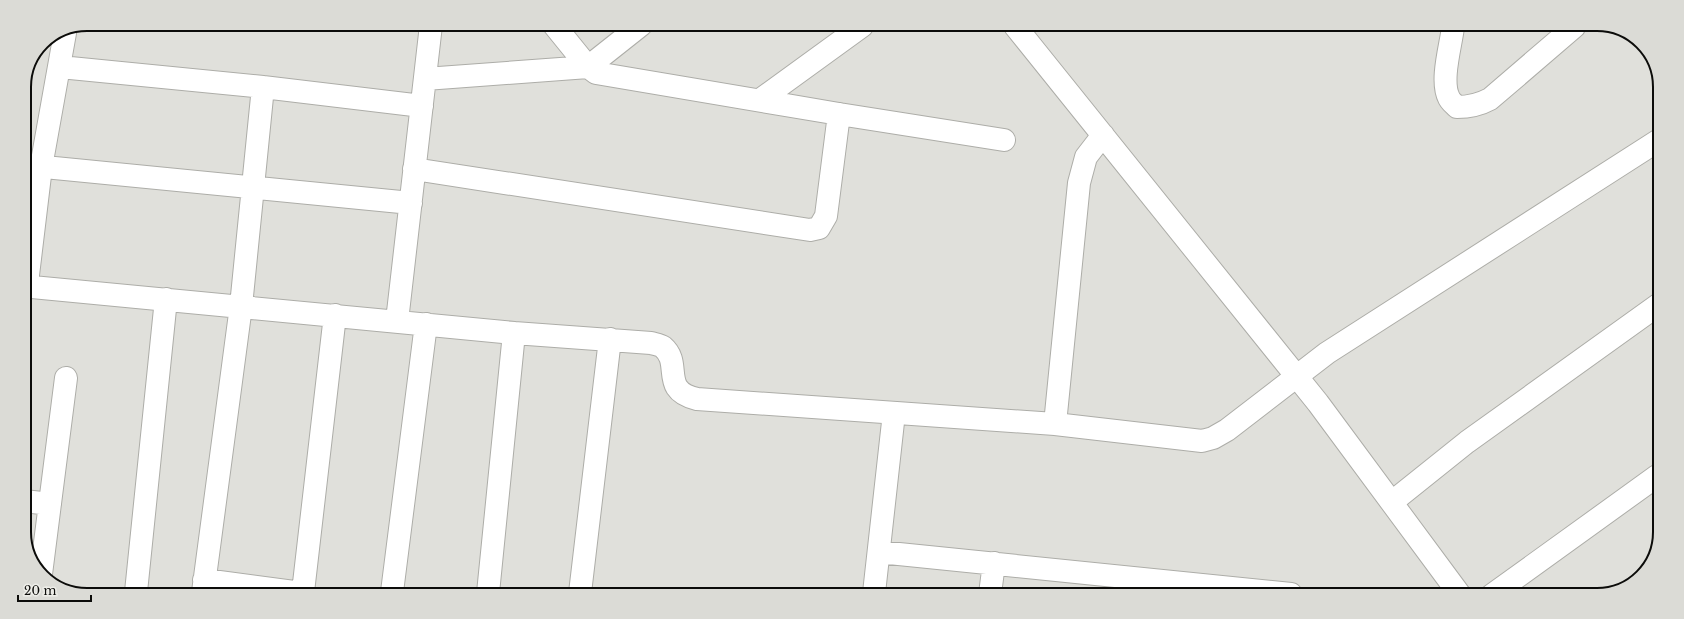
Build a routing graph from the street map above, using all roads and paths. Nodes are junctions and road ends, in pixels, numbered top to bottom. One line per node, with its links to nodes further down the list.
1 (430, 31): 11 (street)
2 (559, 31): 10 (street)
3 (633, 31): 10 (street)
4 (855, 31): 13 (street)
5 (1019, 31): 16 (street)
6 (1452, 31): 7 (street)
7 (1569, 31)
8 (65, 35): 9 (street)
9 (60, 66): 12 (street); 19 (street)
10 (588, 67): 11 (street); 13 (street)
11 (425, 79): 14 (street)
12 (263, 87): 14 (street); 21 (street)
13 (760, 100): 15 (street)
14 (422, 106): 20 (street)
15 (839, 114): 17 (street); 20 (street)
16 (1103, 135): 33 (street); 36 (street)
17 (1004, 140)
18 (1653, 144): 33 (street)
19 (33, 166): 21 (street); 23 (street)
20 (414, 168): 22 (street)
21 (252, 187): 22 (street); 26 (street)
22 (411, 203): 29 (street)
23 (31, 213)
24 (31, 284): 25 (street)
25 (166, 299): 26 (street); 46 (street)
26 (241, 306): 28 (street); 45 (street)
27 (1653, 308): 39 (street)
28 (335, 315): 29 (street); 48 (street)
29 (397, 322): 30 (street)
30 (426, 324): 31 (street); 49 (street)
31 (514, 333): 32 (street); 50 (street)
32 (610, 340): 35 (street); 51 (street)
33 (1296, 376): 36 (street); 39 (street)
34 (66, 378): 40 (street)
35 (894, 413): 36 (street); 41 (street)
36 (1055, 424)
37 (1653, 479): 56 (street)
38 (31, 502): 40 (street)
39 (1392, 502): 55 (street)
40 (50, 504): 43 (street)
41 (878, 552): 42 (street); 52 (street)
42 (994, 563): 44 (street); 53 (street)
43 (42, 565)
44 (1107, 585): 54 (street)
45 (204, 586): 47 (street)
46 (136, 588)
47 (234, 588)
48 (303, 588)
49 (393, 588)
50 (488, 588)
51 (581, 588)
52 (875, 588)
53 (991, 588)
54 (1168, 588)
55 (1455, 588)
56 (1502, 588)

